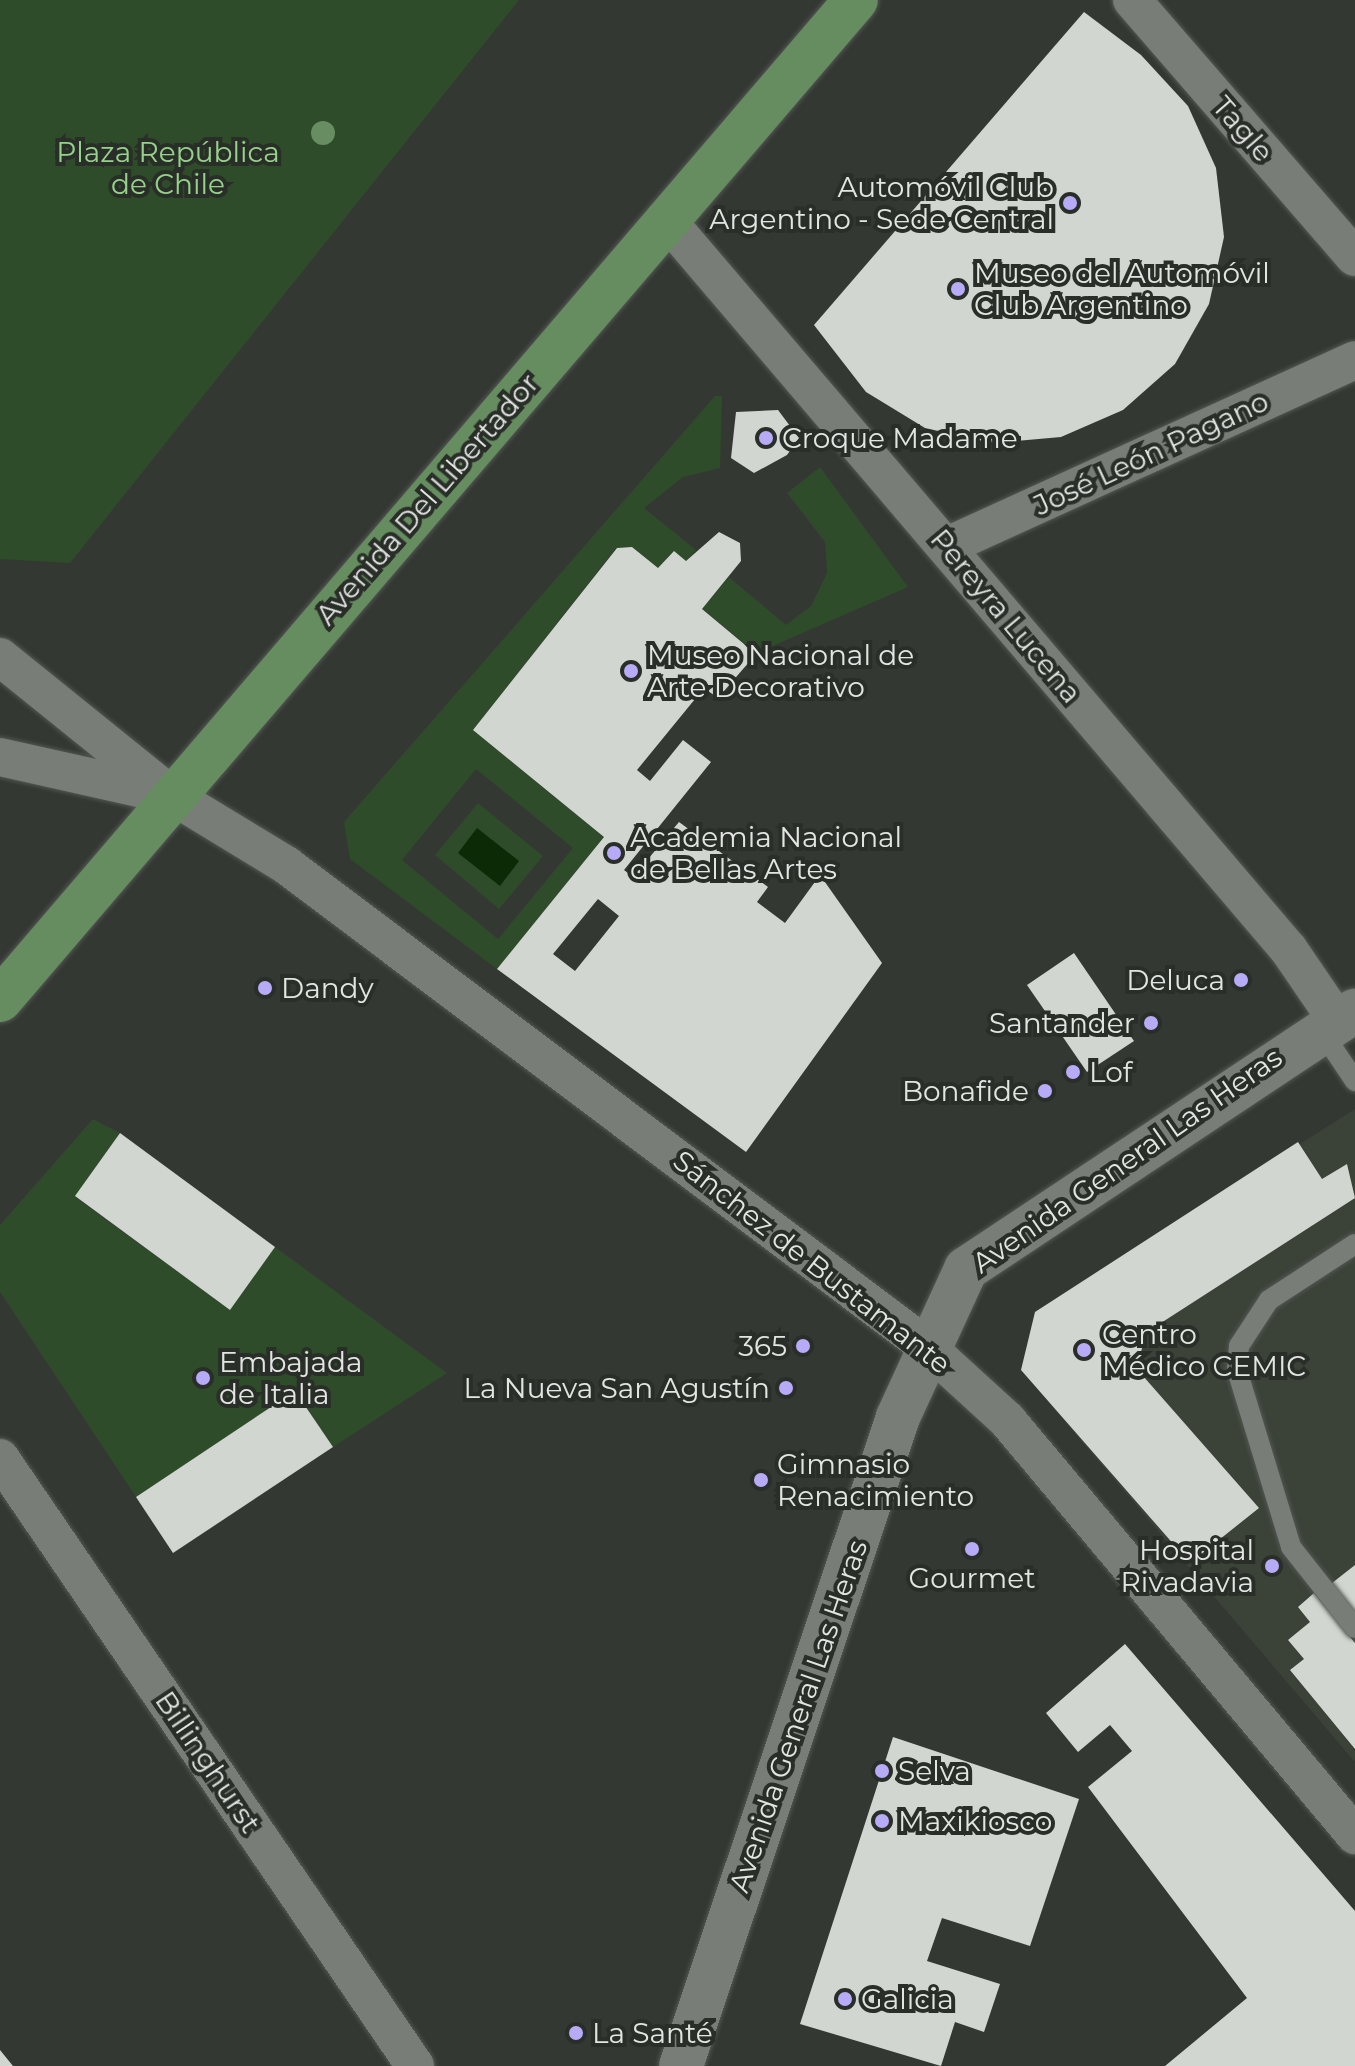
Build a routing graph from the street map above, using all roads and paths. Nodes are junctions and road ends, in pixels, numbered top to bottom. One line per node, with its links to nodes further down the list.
1 (856, 0): 3 (main road, Avenida Del Libertador)
2 (1132, 0): 4 (street, Tagle)
3 (666, 219): 6 (street, Pereyra Lucena); 9 (main road, Avenida Del Libertador)
4 (1355, 257)
5 (1355, 360): 6 (street, José León Pagano)
6 (947, 546): 11 (street, Pereyra Lucena)
7 (0, 657): 9 (street)
8 (0, 757): 9 (street)
9 (171, 795): 10 (main road, Avenida Del Libertador); 14 (street, Sánchez de Bustamante)
10 (0, 1000)
11 (1337, 1020): 12 (lane); 14 (main road, Avenida General Las Heras)
12 (1355, 1081)
13 (1355, 1244): 16 (lane)
14 (925, 1345): 17 (street, Sánchez de Bustamante); 19 (main road, Avenida General Las Heras)
15 (0, 1458): 18 (street, Billinghurst)
16 (1355, 1628)
17 (1355, 1835)
18 (415, 2066)
19 (681, 2066)

